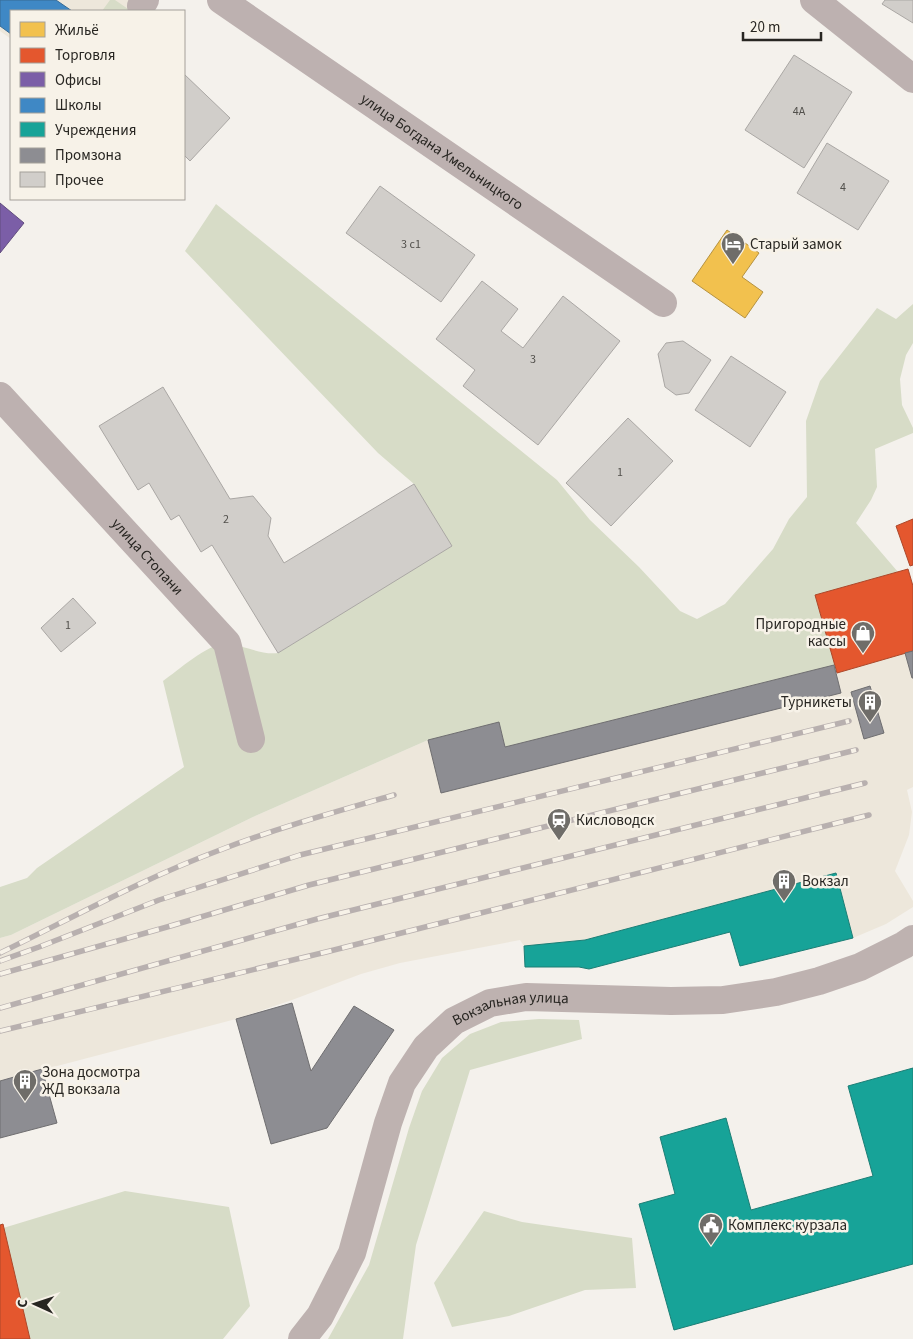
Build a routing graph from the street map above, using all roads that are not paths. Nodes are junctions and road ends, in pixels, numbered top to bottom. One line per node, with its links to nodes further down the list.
1 (221, 0): 4 (street, улица Богдана Хмельницкого)
2 (814, 0): 3 (street)
3 (913, 79)
4 (663, 304)
5 (0, 396): 6 (street, улица Стопани)
6 (251, 740)
7 (913, 939): 8 (main road, Вокзальная улица)
8 (302, 1339)

